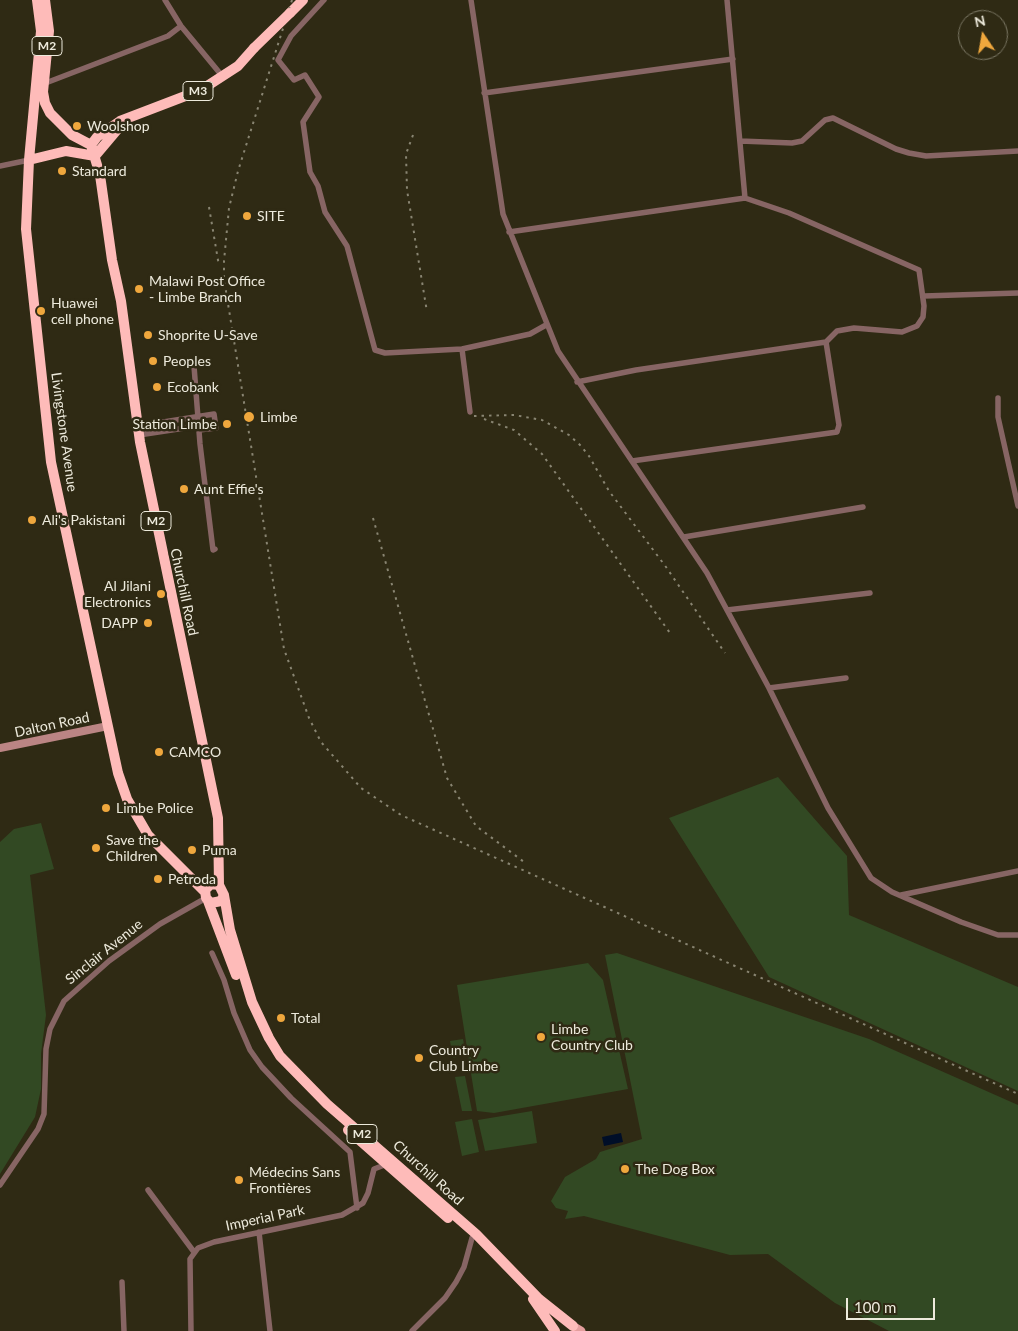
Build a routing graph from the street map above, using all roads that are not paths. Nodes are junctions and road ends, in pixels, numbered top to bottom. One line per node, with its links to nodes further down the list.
1 (37, 0): 14 (highway, Livingstone Avenue / M2)
2 (45, 0): 11 (highway, M2)
3 (165, 0): 8 (street)
4 (303, 0): 10 (highway, M3, bridge)
5 (324, 0): 30 (street)
6 (471, 0): 12 (street)
7 (727, 0): 9 (street)
8 (181, 26): 10 (street); 11 (street)
9 (733, 58): 12 (street); 17 (street)
10 (223, 77): 15 (highway, M3)
11 (43, 88): 13 (highway, M2)
12 (484, 93): 25 (street)
13 (50, 113): 14 (highway); 16 (highway, M2)
14 (34, 116): 22 (highway, Livingstone Avenue / M2)
15 (131, 117): 18 (highway, M3); 21 (highway, M3)
16 (72, 135): 18 (highway, M2); 19 (highway)
17 (740, 141): 20 (street); 24 (street)
18 (91, 145): 21 (highway, M2)
19 (66, 150): 21 (highway); 22 (highway)
20 (1018, 151)
21 (95, 156): 38 (highway, Churchill Road / M2)
22 (29, 160): 23 (street); 49 (highway, Livingstone Avenue / M2)
23 (0, 166)
24 (745, 198): 25 (street); 27 (street)
25 (509, 232): 28 (street)
26 (1018, 293): 27 (street)
27 (924, 296): 29 (street)
28 (546, 325): 30 (street); 32 (street)
29 (826, 342): 32 (street); 40 (street)
30 (462, 349): 34 (street)
31 (194, 366): 35 (street)
32 (577, 382): 40 (street)
33 (998, 398): 41 (street)
34 (470, 412)
35 (198, 416): 36 (street); 37 (street); 37 (street)
36 (170, 420): 38 (street); 39 (street)
37 (199, 428): 39 (street); 44 (street)
38 (138, 430): 39 (street); 52 (highway, Churchill Road / M2)
39 (172, 430)
40 (632, 461): 43 (street)
41 (1018, 506)
42 (863, 507): 43 (street)
43 (684, 536): 46 (street)
44 (215, 549)
45 (870, 593): 46 (street)
46 (727, 610): 48 (street)
47 (846, 678): 48 (street)
48 (769, 688): 54 (street)
49 (108, 726): 50 (main road, Dalton Road); 55 (highway, Livingstone Avenue / M2)
50 (0, 748)
51 (1018, 871): 54 (street)
52 (219, 885): 53 (highway, Churchill Road); 55 (highway)
53 (224, 895): 55 (highway); 58 (highway, Churchill Road / M2)
54 (901, 896): 56 (street)
55 (206, 897): 58 (highway, Churchill Road / M2); 59 (street, Sinclair Avenue)
56 (1018, 935)
57 (212, 953): 61 (street)
58 (390, 1163): 61 (street); 63 (highway, Churchill Road / M2)
59 (0, 1185)
60 (148, 1190): 64 (street)
61 (357, 1208): 62 (street, Imperial Park)
62 (259, 1232): 64 (street, Imperial Park); 69 (street)
63 (473, 1236): 66 (highway, Churchill Road / M2); 70 (street); 71 (highway, Churchill Road / M2)
64 (194, 1252): 68 (street)
65 (122, 1282): 67 (street)
66 (577, 1329): 71 (highway, M2)
67 (124, 1331)
68 (191, 1331)
69 (270, 1331)
70 (412, 1331)
71 (557, 1331)

